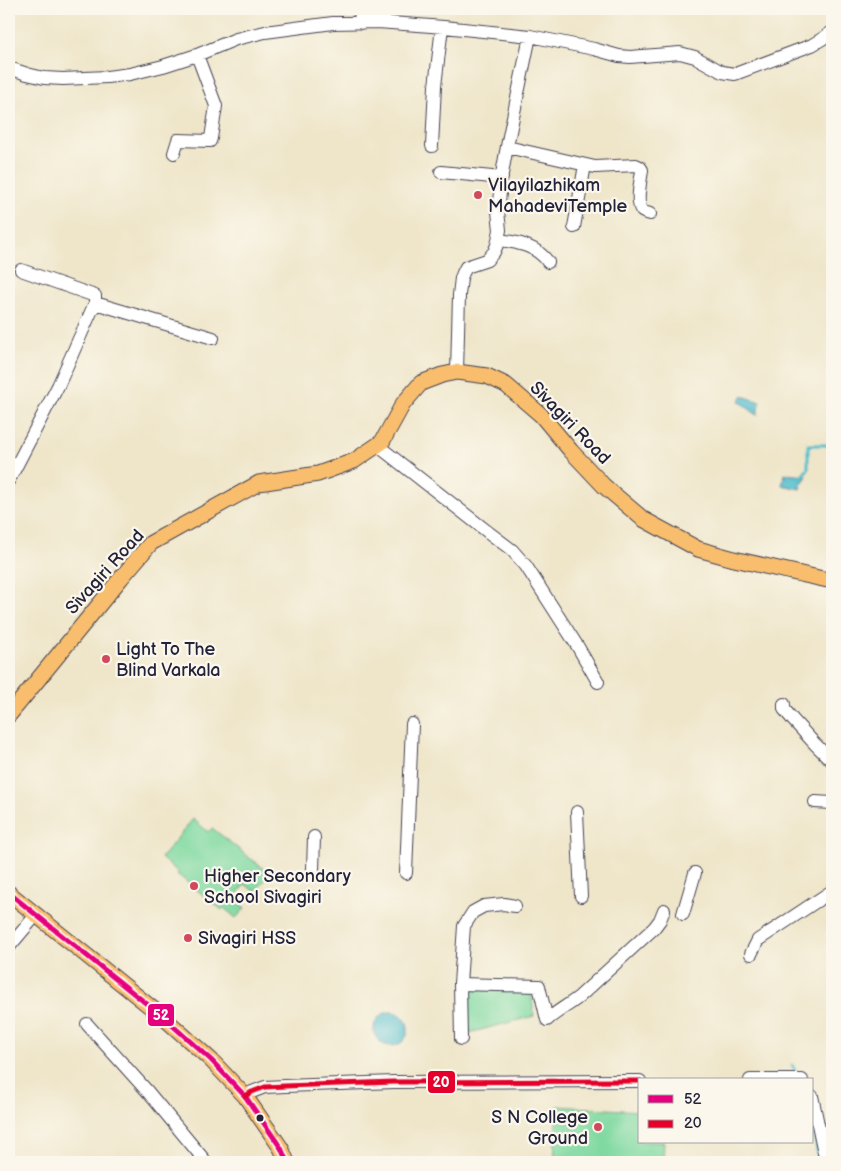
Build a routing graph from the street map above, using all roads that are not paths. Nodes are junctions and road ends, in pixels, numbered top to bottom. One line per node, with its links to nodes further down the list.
1 (360, 9): 2 (street)
2 (362, 23): 3 (street); 6 (street)
3 (442, 27): 5 (street); 8 (street)
4 (832, 32): 5 (street)
5 (530, 36): 9 (street)
6 (197, 55): 7 (street); 10 (street)
7 (9, 68)
8 (432, 146)
9 (507, 147): 11 (street); 13 (street)
10 (174, 153)
11 (586, 166): 14 (street); 15 (street)
12 (442, 172): 13 (street)
13 (502, 178): 16 (street)
14 (650, 214)
15 (574, 227)
16 (499, 240): 17 (street); 21 (street)
17 (548, 262)
18 (21, 270): 19 (street)
19 (95, 303): 20 (street); 23 (street)
20 (213, 338)
21 (457, 372): 22 (main road, Sivagiri Road); 24 (main road, Sivagiri Road)
22 (378, 445): 25 (street); 27 (main road, Sivagiri Road)
23 (9, 480)
24 (832, 581)
25 (598, 682)
26 (784, 704): 29 (street)
27 (9, 715)
28 (412, 724): 35 (street)
29 (832, 761)
30 (815, 802): 31 (street)
31 (832, 803)
32 (577, 812): 39 (street)
33 (314, 837): 34 (street)
34 (313, 870)
35 (406, 873)
36 (695, 873): 42 (street)
37 (832, 891): 45 (street)
38 (9, 893): 43 (main road)
39 (581, 896)
40 (515, 906): 46 (street)
41 (664, 910): 46 (street)
42 (683, 914)
43 (36, 915): 44 (street); 50 (main road)
44 (9, 948)
45 (752, 954)
46 (460, 984): 48 (street)
47 (86, 1024): 52 (street)
48 (461, 1038)
49 (638, 1081): 50 (street)
50 (245, 1096): 53 (main road)
51 (814, 1105): 54 (street)
52 (206, 1162)
53 (287, 1162)
54 (826, 1162)

